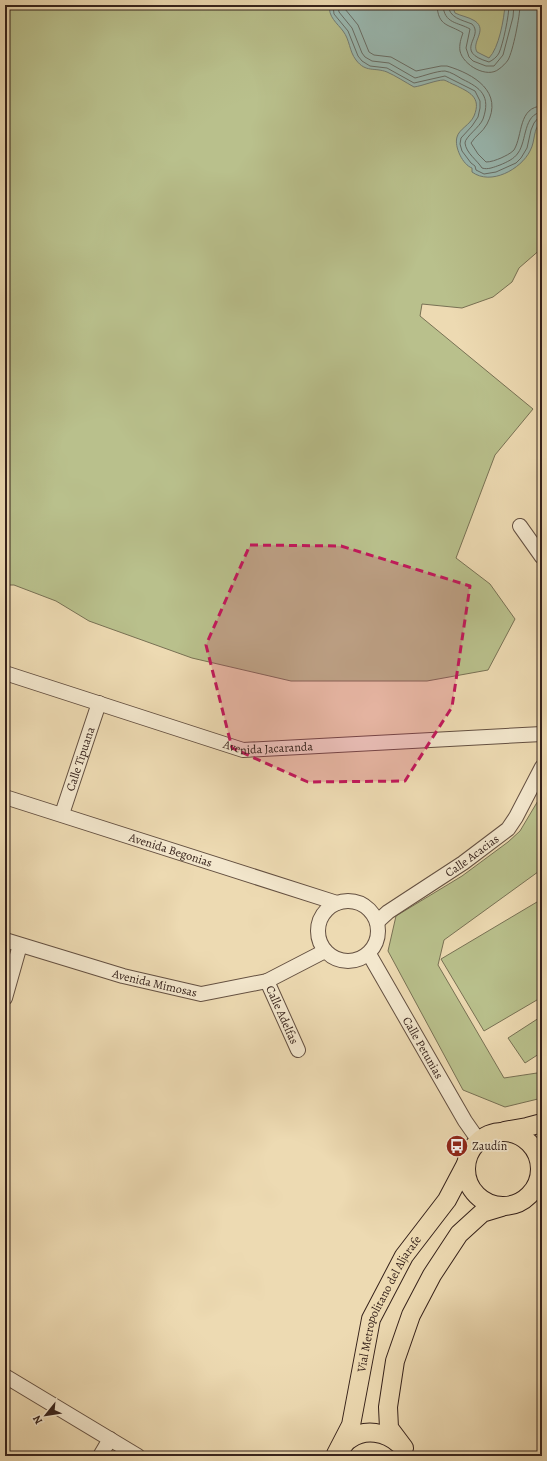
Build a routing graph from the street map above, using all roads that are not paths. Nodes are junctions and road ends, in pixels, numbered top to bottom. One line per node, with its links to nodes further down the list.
1 (520, 526): 2 (street)
2 (542, 557)
3 (5, 673): 4 (street, Avenida Jacaranda)
4 (99, 703): 5 (street, Avenida Jacaranda); 8 (street, Calle Tipuana)
5 (542, 734)
6 (542, 767): 10 (street, Calle Acacias)
7 (5, 797): 8 (street, Avenida Begonias)
8 (62, 814): 9 (street, Avenida Begonias)
9 (337, 903): 10 (street); 13 (street)
10 (377, 922): 14 (street)
11 (5, 940): 12 (street, Avenida Mimosas)
12 (20, 945): 15 (street, Avenida Mimosas); 16 (street)
13 (325, 951): 14 (street); 15 (street, Avenida Mimosas)
14 (369, 954): 20 (street, Calle Petunias)
15 (267, 980): 17 (street, Calle Adelfas)
16 (5, 998)
17 (298, 1050)
18 (542, 1123): 19 (main road, Vial Metropolitano del Aljarafe)
19 (500, 1132): 20 (main road, Vial Metropolitano del Aljarafe); 22 (main road, Vial Metropolitano del Aljarafe)
20 (479, 1141): 21 (main road, Vial Metropolitano del Aljarafe)
21 (466, 1164): 23 (main road, Vial Metropolitano del Aljarafe); 27 (main road, Vial Metropolitano del Aljarafe)
22 (541, 1173): 23 (main road, Vial Metropolitano del Aljarafe)
23 (502, 1207): 26 (main road, Vial Metropolitano del Aljarafe)
24 (5, 1376): 25 (street)
25 (110, 1439): 28 (street); 29 (street)
26 (406, 1452): 27 (main road, Vial Metropolitano del Aljarafe)
27 (335, 1455)
28 (100, 1456)
29 (138, 1456)

